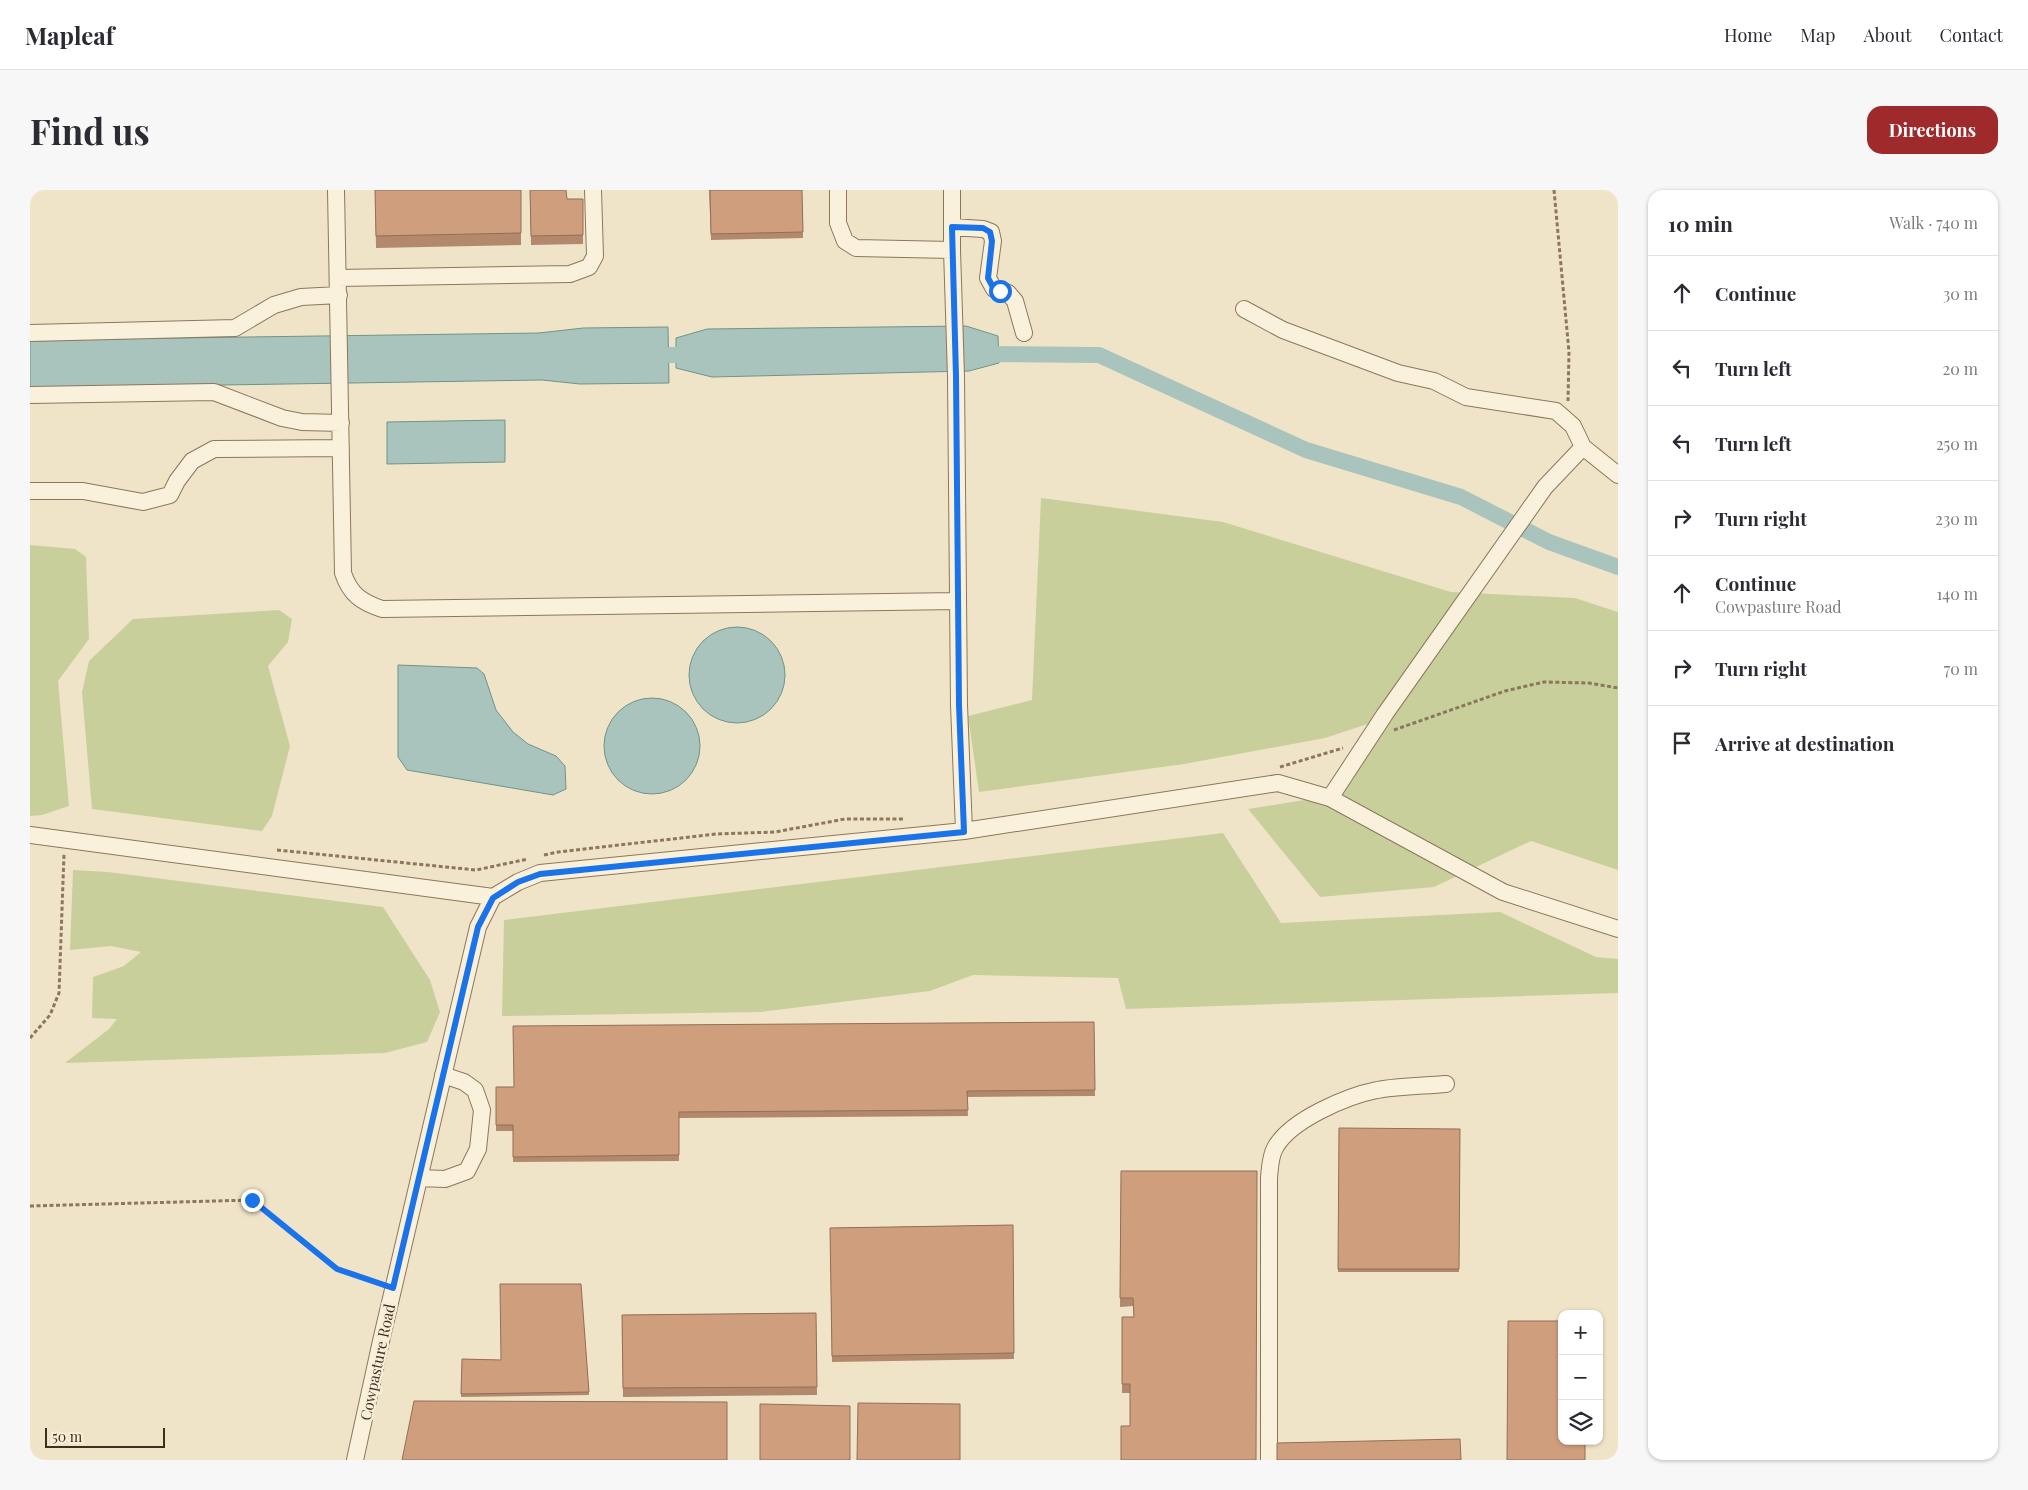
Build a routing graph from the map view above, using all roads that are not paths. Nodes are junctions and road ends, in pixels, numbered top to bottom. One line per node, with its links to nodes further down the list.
1 (336, 190): 7 (street)
2 (593, 190): 7 (street)
3 (838, 190): 6 (street)
4 (952, 190): 5 (street)
5 (952, 227): 6 (street); 11 (street)
6 (952, 250): 18 (street)
7 (338, 278): 8 (street)
8 (338, 295): 10 (street); 13 (street)
9 (1244, 308): 14 (street)
10 (30, 333)
11 (1024, 333)
12 (30, 395): 13 (street)
13 (341, 423): 15 (street)
14 (1583, 447): 16 (street); 19 (street)
15 (341, 448): 17 (street); 18 (street)
16 (1618, 475)
17 (30, 491)
18 (958, 601): 20 (street)
19 (1330, 798): 20 (street); 23 (street)
20 (964, 832): 22 (street)
21 (30, 835): 22 (street)
22 (493, 898): 24 (street, Cowpasture Road)
23 (1618, 929)
24 (443, 1075): 26 (street, Cowpasture Road); 26 (street)
25 (1446, 1084): 28 (street)
26 (419, 1178): 27 (street, Cowpasture Road)
27 (355, 1460)
28 (1269, 1460)

